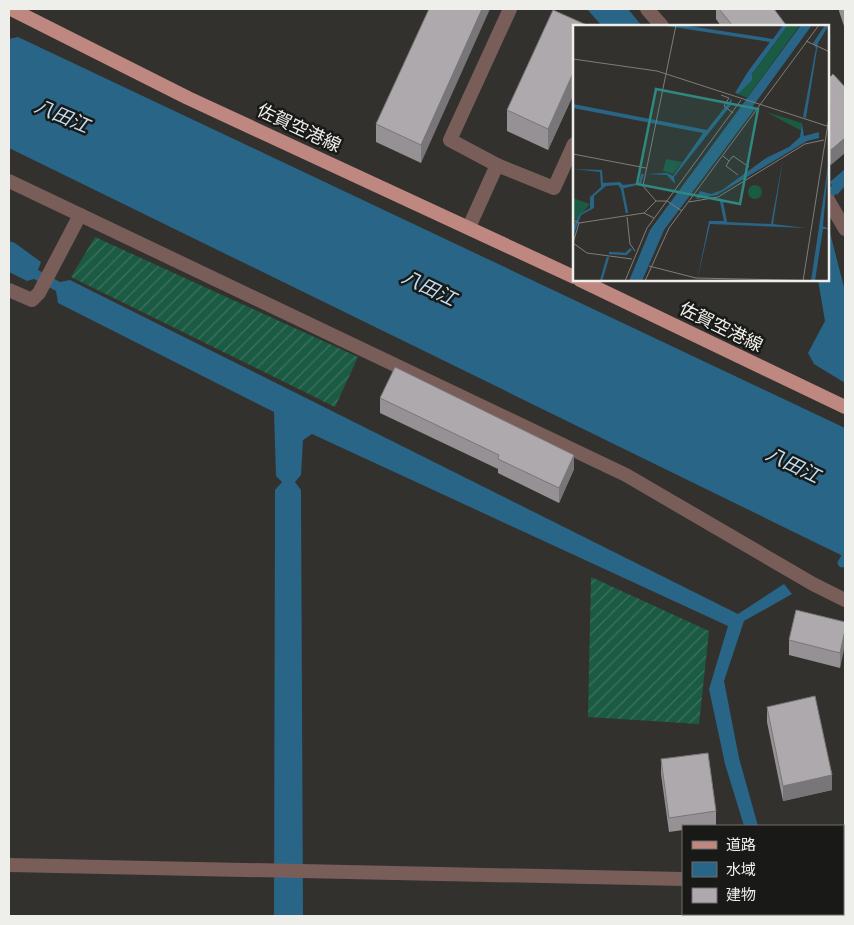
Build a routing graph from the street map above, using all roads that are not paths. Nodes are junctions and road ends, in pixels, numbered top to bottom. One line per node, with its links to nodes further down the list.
1 (11, 9): 10 (main road, 佐賀空港線)
2 (510, 9): 6 (street)
3 (647, 9): 4 (street)
4 (661, 25)
5 (573, 146): 6 (street)
6 (497, 165): 10 (street)
7 (9, 181): 9 (street)
8 (830, 202): 11 (street)
9 (80, 215): 14 (street); 16 (street)
10 (469, 227): 12 (main road, 佐賀空港線)
11 (845, 229)
12 (573, 277)
13 (582, 281): 15 (main road, 佐賀空港線)
14 (9, 290)
15 (845, 407)
16 (845, 600)
17 (9, 865): 18 (street)
18 (682, 879)

